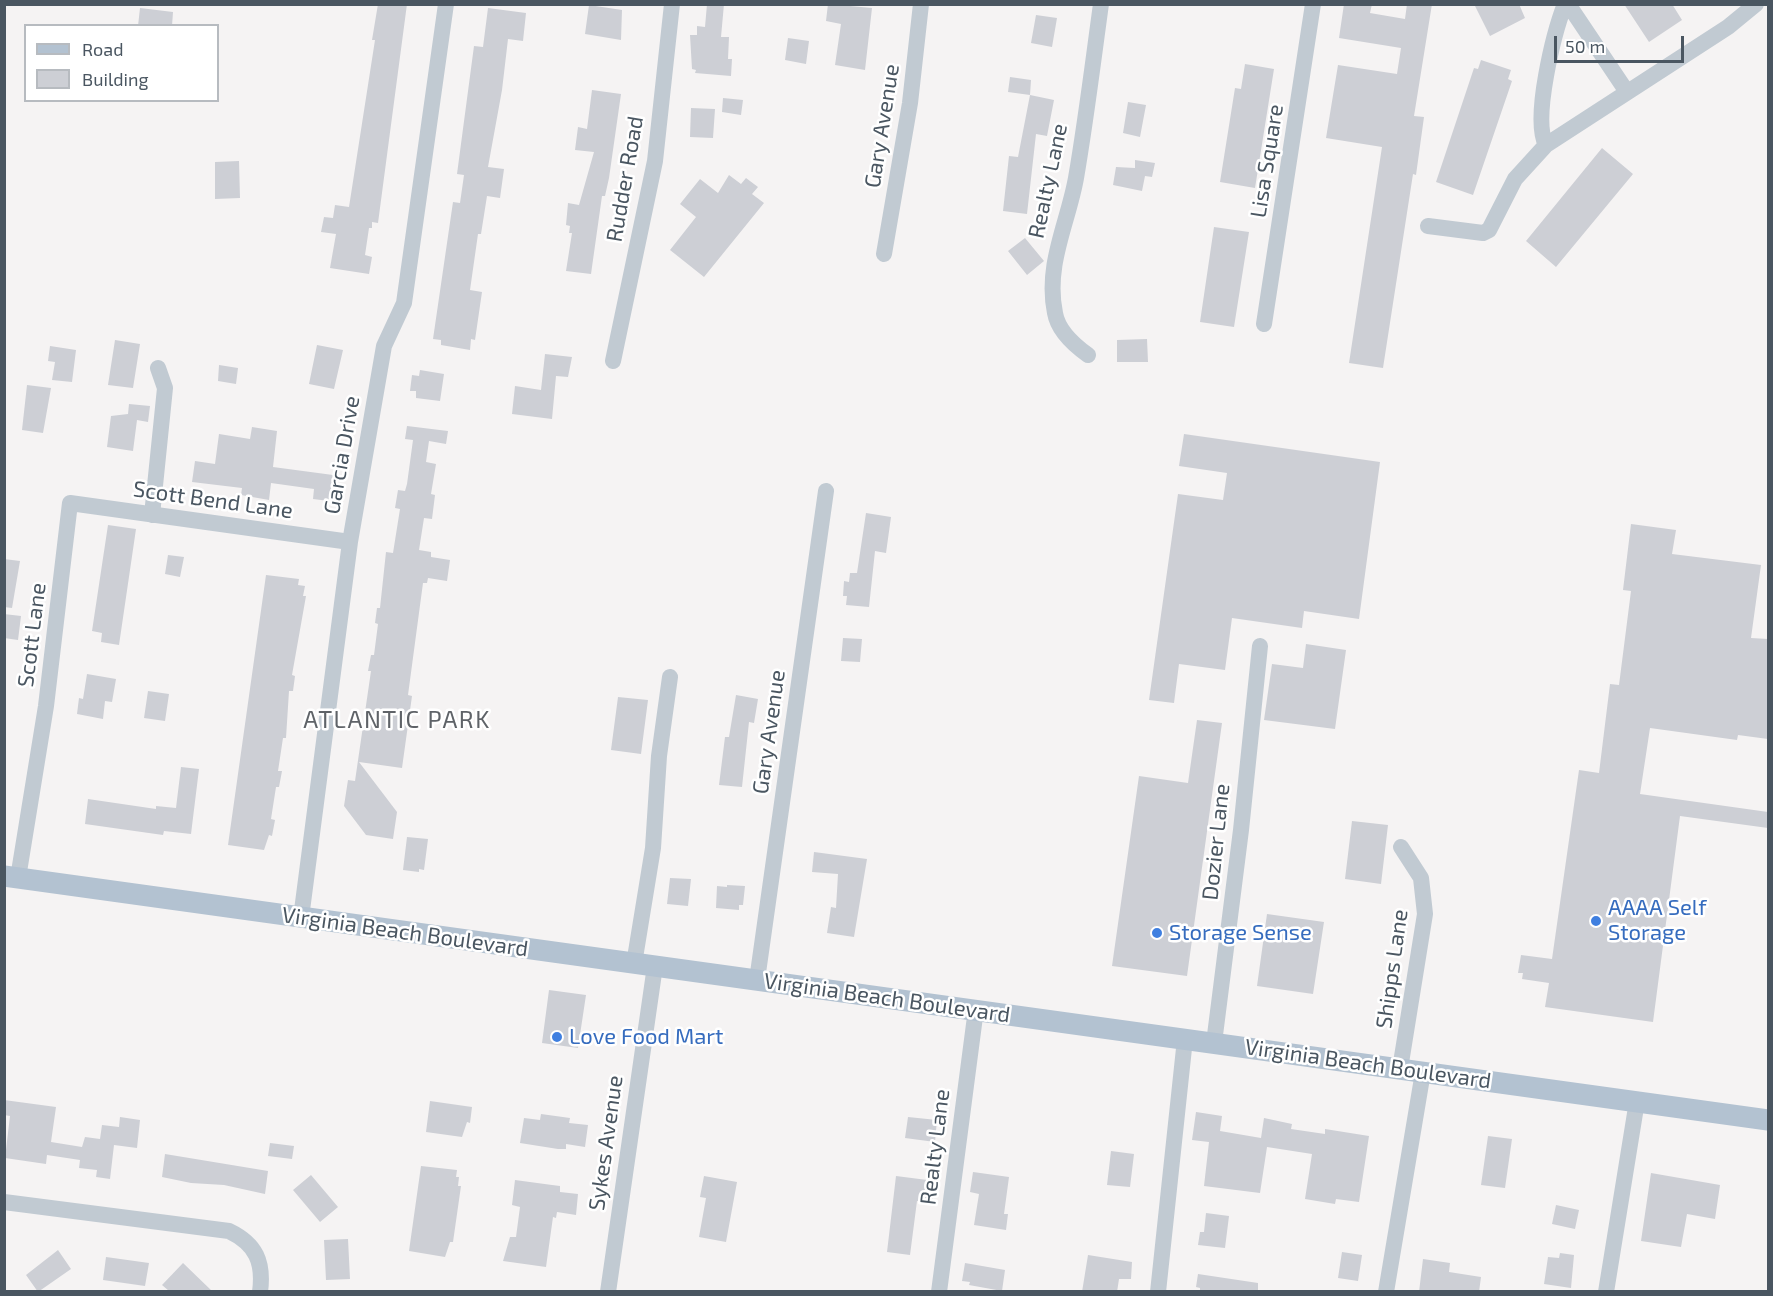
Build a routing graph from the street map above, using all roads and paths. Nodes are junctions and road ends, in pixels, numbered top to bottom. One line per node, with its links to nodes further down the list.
1 (446, 4): 19 (street, Garcia Drive)
2 (672, 4): 14 (street, Rudder Road)
3 (921, 4): 11 (street, Gary Avenue)
4 (1101, 4): 13 (street, Realty Lane)
5 (1313, 4): 12 (street, Lisa Square)
6 (1567, 4): 8 (street); 9 (street)
7 (1756, 4): 8 (street)
8 (1627, 92): 9 (street)
9 (1546, 145): 10 (street)
10 (1428, 226)
11 (884, 254)
12 (1264, 324)
13 (1088, 355)
14 (613, 360)
15 (158, 368): 18 (street)
16 (826, 491): 27 (street, Gary Avenue)
17 (70, 503): 18 (street, Scott Bend Lane); 23 (street, Scott Lane)
18 (152, 515): 19 (street, Scott Bend Lane)
19 (350, 542): 24 (street, Garcia Drive)
20 (1260, 646): 30 (street, Dozier Lane)
21 (670, 677): 25 (street)
22 (1401, 847): 31 (street, Shipps Lane)
23 (11, 877): 24 (main road, Virginia Beach Boulevard)
24 (301, 918): 25 (main road, Virginia Beach Boulevard)
25 (634, 963): 26 (main road, Virginia Beach Boulevard)
26 (655, 966): 27 (main road, Virginia Beach Boulevard); 37 (street, Sykes Avenue)
27 (757, 980): 28 (main road, Virginia Beach Boulevard)
28 (976, 1009): 29 (main road, Virginia Beach Boulevard); 38 (street, Realty Lane)
29 (1185, 1039): 30 (main road, Virginia Beach Boulevard); 39 (street)
30 (1215, 1043): 31 (main road, Virginia Beach Boulevard)
31 (1400, 1069): 32 (main road, Virginia Beach Boulevard)
32 (1423, 1072): 33 (main road, Virginia Beach Boulevard); 40 (street)
33 (1637, 1101): 34 (main road, Virginia Beach Boulevard); 41 (street)
34 (1768, 1120)
35 (4, 1202): 36 (street)
36 (260, 1292)
37 (608, 1292)
38 (939, 1292)
39 (1158, 1292)
40 (1386, 1292)
41 (1606, 1292)

